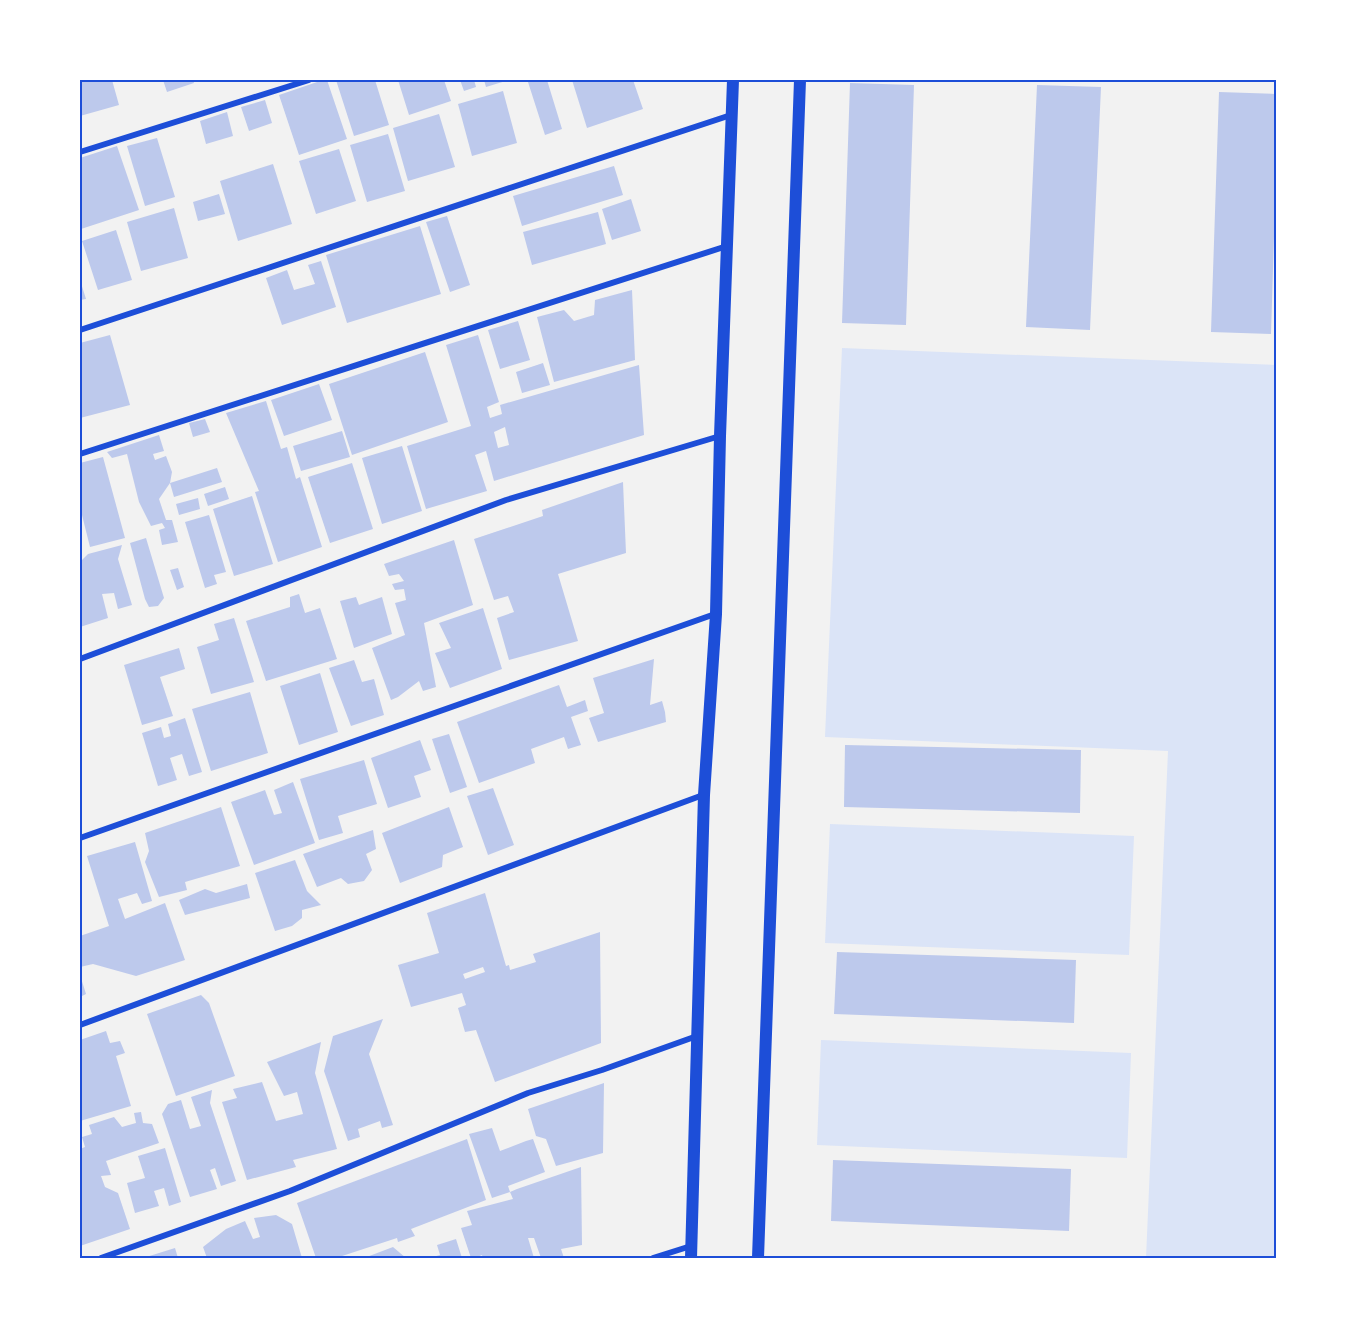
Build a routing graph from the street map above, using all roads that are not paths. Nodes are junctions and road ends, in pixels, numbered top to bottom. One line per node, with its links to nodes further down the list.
1 (309, 80): 5 (street)
2 (733, 80): 4 (main road)
3 (800, 80): 19 (main road)
4 (732, 115): 6 (main road); 7 (street)
5 (80, 152)
6 (727, 246): 8 (main road); 9 (street)
7 (80, 330)
8 (720, 436): 10 (main road); 11 (street)
9 (80, 454)
10 (716, 614): 12 (main road); 13 (street)
11 (80, 659)
12 (704, 795): 14 (street); 15 (main road)
13 (80, 838)
14 (80, 1025)
15 (698, 1035): 16 (main road); 17 (street)
16 (691, 1252): 18 (street)
17 (101, 1258)
18 (653, 1258)
19 (758, 1258)

